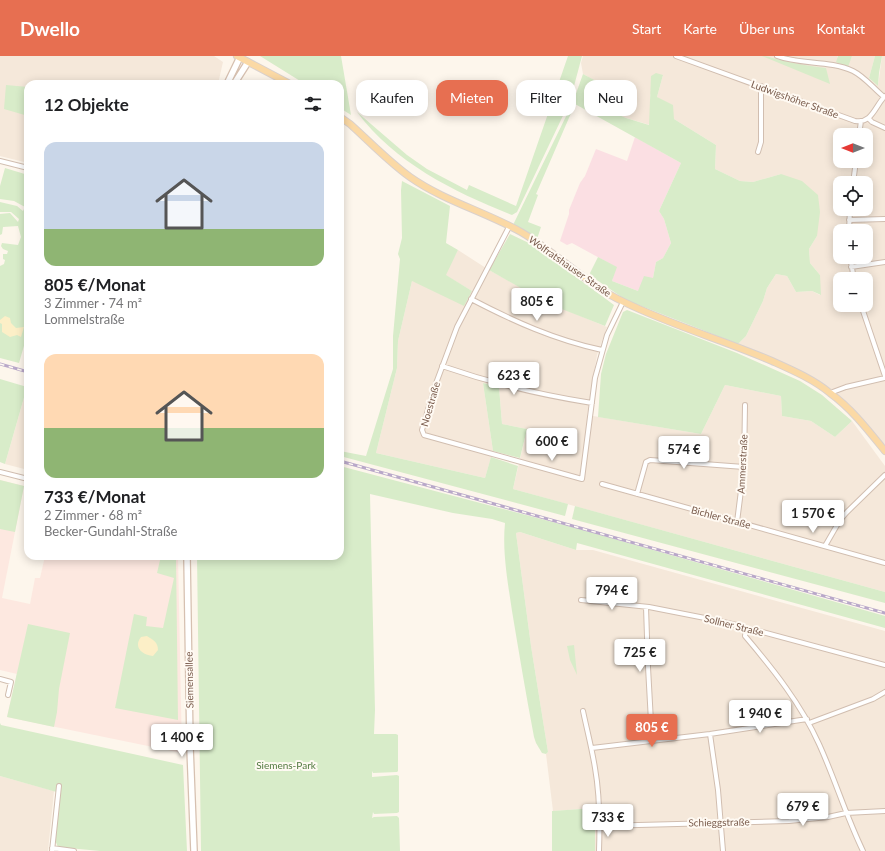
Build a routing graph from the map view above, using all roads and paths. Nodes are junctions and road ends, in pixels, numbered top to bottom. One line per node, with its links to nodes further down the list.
1 (676, 56): 8 (street, Ludwigshöher Straße)
2 (777, 56): 9 (street)
3 (238, 57): 4 (main road); 5 (main road)
4 (248, 62): 6 (main road); 7 (main road)
5 (229, 80)
6 (237, 80)
7 (282, 80)
8 (761, 86): 12 (street, Ludwigshöher Straße); 15 (street)
9 (884, 96): 10 (street)
10 (869, 118): 12 (street); 14 (street)
11 (344, 120): 22 (main road, Wolfratshauser Straße)
12 (861, 121): 13 (street)
13 (860, 128)
14 (885, 128)
15 (758, 152)
16 (0, 161): 17 (street)
17 (24, 167)
18 (849, 216): 20 (street)
19 (885, 219): 20 (street)
20 (849, 220): 21 (street)
21 (849, 224)
22 (509, 226): 27 (street, Noestraße); 28 (main road, Wolfratshauser Straße)
23 (885, 262): 25 (street)
24 (851, 264): 25 (street)
25 (851, 267): 26 (street)
26 (852, 272)
27 (470, 299): 30 (street); 31 (street, Noestraße)
28 (623, 302): 30 (street); 33 (main road, Wolfratshauser Straße)
29 (863, 312): 32 (street)
30 (602, 350): 34 (street)
31 (442, 366): 34 (street); 34 (street, Noestraße)
32 (885, 377): 33 (street)
33 (830, 392): 36 (main road, Wolfratshauser Straße)
34 (592, 403)
35 (745, 405): 37 (street, Ammerstraße)
36 (885, 450)
37 (744, 467): 42 (street); 43 (street, Ammerstraße)
38 (0, 472): 40 (street)
39 (885, 475): 44 (street)
40 (24, 478)
41 (602, 484): 42 (street, Bichler Straße)
42 (637, 494): 43 (street, Bichler Straße)
43 (737, 522): 44 (street, Bichler Straße)
44 (825, 546): 46 (street, Bichler Straße)
45 (187, 560): 66 (main road, Siemensallee)
46 (885, 563)
47 (581, 600): 48 (street, Sollner Straße)
48 (646, 607): 49 (street, Sollner Straße); 57 (street)
49 (746, 629): 50 (street, Sollner Straße); 55 (street)
50 (885, 665)
51 (0, 679): 53 (street)
52 (885, 692): 55 (street)
53 (8, 695)
54 (583, 711): 58 (street)
55 (808, 721): 56 (street); 61 (street)
56 (710, 734): 57 (street); 62 (street)
57 (652, 740): 58 (street)
58 (592, 748): 63 (street)
59 (59, 786): 64 (street)
60 (885, 811): 61 (street, Schieggstraße)
61 (846, 813): 62 (street, Schieggstraße); 69 (street)
62 (721, 822): 63 (street, Schieggstraße); 68 (street)
63 (600, 826): 67 (street)
64 (52, 849): 65 (street)
65 (74, 851)
66 (194, 851)
67 (599, 851)
68 (723, 851)
69 (863, 851)

